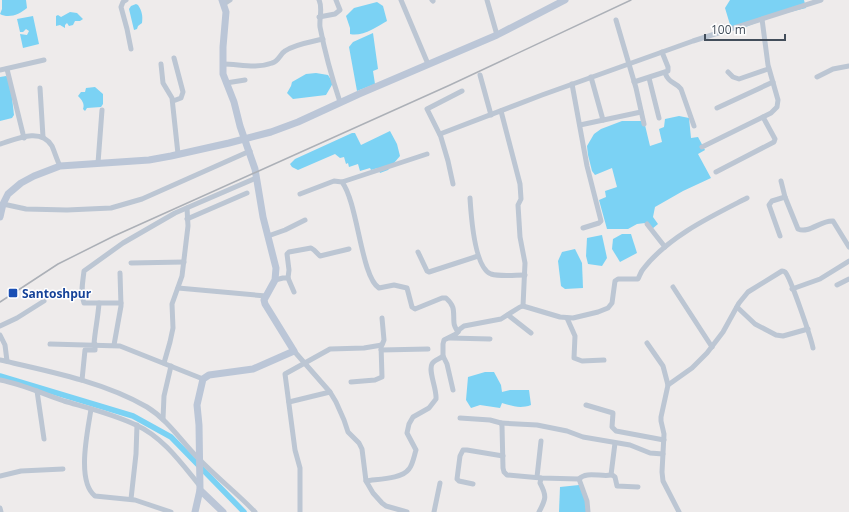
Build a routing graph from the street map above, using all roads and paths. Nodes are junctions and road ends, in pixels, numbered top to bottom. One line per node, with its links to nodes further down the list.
1 (126, 0): 14 (street)
2 (319, 0): 9 (street)
3 (336, 0): 9 (street)
4 (400, 0): 20 (street)
5 (488, 0): 12 (street)
6 (565, 0): 12 (street)
7 (821, 0): 10 (street)
8 (225, 1): 19 (street)
9 (319, 17): 13 (street)
10 (762, 19): 15 (street); 24 (street)
11 (616, 20): 21 (street)
12 (497, 35): 20 (street)
13 (323, 39): 19 (street); 40 (street)
14 (131, 49)
15 (662, 52): 21 (street); 27 (street)
16 (174, 58): 39 (street)
17 (44, 60): 23 (street)
18 (161, 64): 39 (street)
19 (223, 64): 35 (street)
20 (428, 64): 40 (street)
21 (629, 64): 29 (street); 33 (street)
22 (849, 66): 30 (street)
23 (7, 69): 25 (street); 54 (street)
24 (768, 69): 26 (street); 34 (street)
25 (0, 70)
26 (728, 72)
27 (665, 73): 31 (street); 51 (street)
28 (480, 76): 45 (street)
29 (592, 77): 36 (street); 48 (street)
30 (817, 77)
31 (648, 78): 33 (street); 47 (street)
32 (245, 80): 35 (street)
33 (634, 82): 44 (street)
34 (773, 82): 41 (street); 46 (street)
35 (226, 83): 55 (street)
36 (572, 84): 43 (street); 50 (street)
37 (40, 88): 53 (street)
38 (462, 91): 52 (street)
39 (173, 102): 59 (street)
40 (340, 102): 55 (street)
41 (717, 108)
42 (102, 110): 61 (street)
43 (501, 111): 45 (street); 91 (street)
44 (641, 112): 48 (street); 49 (street)
45 (491, 115): 52 (street)
46 (763, 117): 57 (street); 63 (street)
47 (659, 118)
48 (603, 120): 50 (street)
49 (644, 124)
50 (580, 125): 79 (street)
51 (694, 126)
52 (440, 135): 67 (street)
53 (43, 137): 54 (street); 62 (street)
54 (24, 138): 56 (street)
55 (245, 139): 58 (street); 59 (street)
56 (0, 144)
57 (702, 147)
58 (250, 151): 64 (street); 73 (street)
59 (178, 154): 61 (street)
60 (427, 154): 66 (street)
61 (98, 163): 62 (street)
62 (60, 166): 73 (street)
63 (716, 172)
64 (256, 178): 74 (street); 80 (street)
65 (781, 180): 70 (street)
66 (342, 182): 69 (street); 111 (street)
67 (453, 184)
68 (247, 192): 76 (street)
69 (300, 194)
70 (785, 197): 81 (street); 83 (street)
71 (470, 198): 86 (street)
72 (747, 198): 82 (street)
73 (3, 204): 75 (street)
74 (187, 208): 76 (street); 102 (street)
75 (0, 216)
76 (187, 219): 88 (street)
77 (304, 220): 80 (street)
78 (647, 224): 82 (street)
79 (583, 228)
80 (268, 236): 93 (street)
81 (780, 236)
82 (665, 247): 108 (street)
83 (849, 247)
84 (349, 249): 92 (street)
85 (418, 252): 86 (street)
86 (478, 256): 91 (street)
87 (849, 261): 98 (street)
88 (184, 262): 89 (street); 97 (street)
89 (131, 263)
90 (120, 273): 103 (street)
91 (525, 275): 104 (street)
92 (288, 278): 93 (street); 99 (street)
93 (275, 280): 100 (street)
94 (849, 280): 95 (street)
95 (837, 285)
96 (673, 287): 120 (street)
97 (178, 288): 100 (street); 129 (street)
98 (792, 289): 105 (street); 110 (street)
99 (294, 292)
100 (266, 296): 124 (street)
101 (44, 301): 109 (street)
102 (98, 303): 103 (street); 118 (street)
103 (121, 303): 119 (street)
104 (523, 306): 106 (street); 108 (street)
105 (737, 307): 110 (street); 120 (street)
106 (508, 315): 111 (street); 112 (street)
107 (382, 318): 121 (street)
108 (567, 318): 127 (street)
109 (0, 326)
110 (808, 329): 122 (street)
111 (458, 332): 114 (street)
112 (531, 333)
113 (0, 335): 128 (street)
114 (447, 338): 115 (street); 125 (street)
115 (490, 339)
116 (647, 343): 136 (street)
117 (50, 344): 118 (street)
118 (95, 344): 119 (street); 134 (street)
119 (114, 345): 129 (street)
120 (712, 347): 136 (street)
121 (381, 348): 123 (street); 130 (street); 135 (street)
122 (813, 348)
123 (428, 349)
124 (294, 351): 130 (street); 132 (street)
125 (443, 356): 137 (street); 159 (street)
126 (0, 360): 128 (street)
127 (604, 360)
128 (7, 361): 134 (street)
129 (164, 363): 131 (street)
130 (305, 363): 139 (street); 140 (street)
131 (171, 366): 132 (street); 144 (street)
132 (204, 379): 153 (street)
133 (0, 380): 138 (street)
134 (82, 380): 144 (street)
135 (351, 382)
136 (668, 385): 148 (street)
137 (453, 390)
138 (37, 391): 142 (street); 147 (street)
139 (330, 392): 140 (street); 159 (street)
140 (289, 402): 172 (street)
141 (586, 404): 148 (street)
142 (91, 409): 146 (street); 164 (street)
143 (460, 418): 145 (street)
144 (162, 419): 153 (street)
145 (501, 423): 150 (street); 152 (street)
146 (136, 425): 162 (street); 164 (street)
147 (44, 439)
148 (664, 440): 151 (street)
149 (541, 441): 157 (street)
150 (615, 443): 151 (street); 155 (street)
151 (663, 454): 177 (street)
152 (500, 455): 157 (street); 161 (street)
153 (199, 462): 162 (street); 171 (street)
154 (63, 469): 156 (street)
155 (611, 474): 158 (street); 163 (street)
156 (0, 476)
157 (539, 478): 158 (street); 175 (street)
158 (579, 479): 176 (street)
159 (366, 481): 166 (street)
160 (440, 483): 174 (street)
161 (473, 484)
162 (200, 486): 169 (street); 170 (street)
163 (638, 487)
164 (131, 499): 168 (street)
165 (0, 508): 167 (street)
166 (390, 510): 173 (street)
167 (1, 512)
168 (171, 512)
169 (195, 512)
170 (223, 512)
171 (255, 512)
172 (300, 512)
173 (407, 512)
174 (434, 512)
175 (539, 512)
176 (588, 512)
177 (679, 512)

